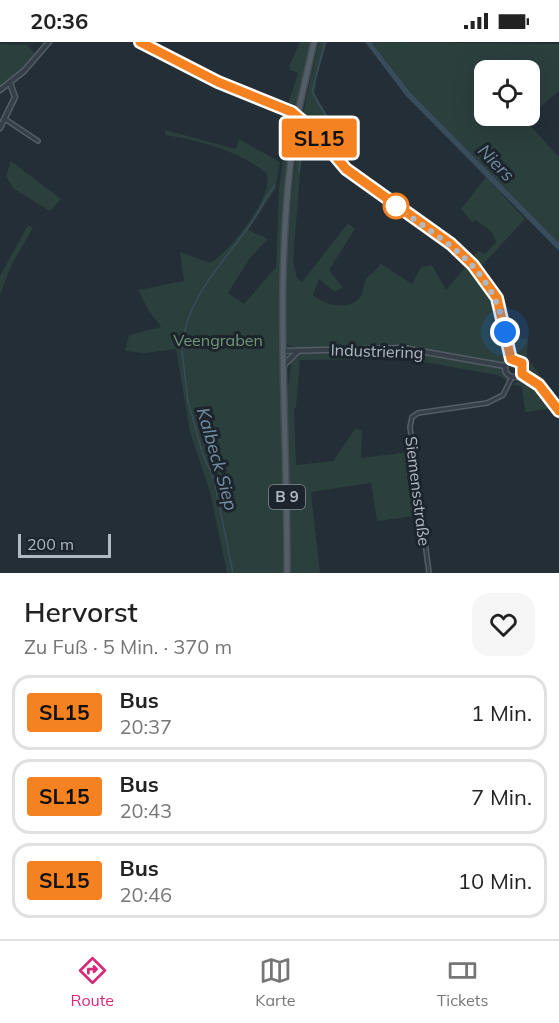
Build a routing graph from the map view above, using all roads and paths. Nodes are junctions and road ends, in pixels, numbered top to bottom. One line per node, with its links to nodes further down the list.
1 (48, 42): 4 (street)
2 (140, 42): 11 (street)
3 (314, 42): 10 (main road, B 9, bridge)
4 (10, 83): 5 (street); 6 (street)
5 (0, 90)
6 (5, 119): 7 (street); 8 (street)
7 (0, 128)
8 (38, 141)
9 (298, 350): 10 (street, Industriering); 12 (street); 13 (street, Industriering)
10 (284, 351): 12 (main road, B 9)
11 (511, 359): 13 (street); 14 (street)
12 (284, 366): 17 (main road, B 9)
13 (505, 366): 15 (street)
14 (522, 374): 15 (street); 16 (street)
15 (512, 378): 18 (street, Siemensstraße)
16 (559, 411)
17 (287, 573)
18 (429, 573)

